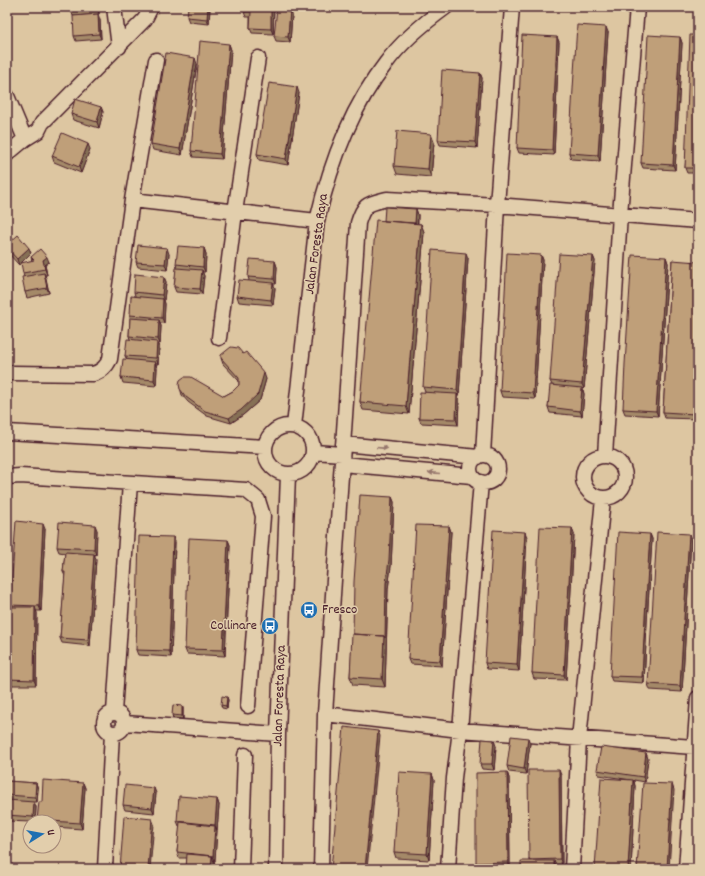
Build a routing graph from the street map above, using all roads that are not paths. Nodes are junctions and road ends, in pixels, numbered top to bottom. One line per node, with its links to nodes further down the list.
1 (114, 7): 6 (street)
2 (151, 7): 6 (street)
3 (446, 7): 16 (street, Jalan Foresta Raya)
4 (512, 7): 13 (street)
5 (637, 7): 15 (street)
6 (118, 47): 10 (street)
7 (258, 58): 14 (street)
8 (156, 60): 12 (street)
9 (7, 96): 10 (street)
10 (25, 139): 11 (street)
11 (7, 154)
12 (132, 200): 14 (street); 19 (street)
13 (497, 204): 15 (street); 24 (street); 25 (street)
14 (235, 212): 16 (street); 18 (street)
15 (620, 214): 17 (street); 26 (street)
16 (317, 221): 20 (street, Jalan Foresta Raya)
17 (698, 221)
18 (219, 338)
19 (11, 373)
20 (294, 426): 22 (street); 23 (street)
21 (7, 432): 22 (street)
22 (265, 447): 27 (street)
23 (314, 452): 24 (street); 27 (street)
24 (342, 454): 25 (street, one-way to 25); 29 (street, one-way to 24); 35 (street)
25 (480, 456): 29 (street); 29 (street)
26 (605, 456): 31 (street); 31 (street)
27 (288, 475): 39 (street, Jalan Foresta Raya)
28 (7, 477): 30 (street)
29 (477, 479): 37 (street)
30 (130, 483): 33 (street); 34 (street)
31 (603, 499): 40 (street)
32 (698, 698): 41 (street)
33 (248, 706)
34 (114, 712): 36 (street); 38 (street)
35 (325, 714): 37 (street); 46 (street)
36 (125, 724): 38 (street); 39 (street)
37 (460, 730): 40 (street); 47 (street)
38 (112, 733): 43 (street)
39 (278, 734): 45 (street, Jalan Foresta Raya)
40 (579, 739): 41 (street); 48 (street)
41 (694, 747): 49 (street)
42 (245, 755): 44 (street)
43 (105, 869)
44 (241, 869)
45 (276, 869)
46 (321, 869)
47 (448, 869)
48 (572, 869)
49 (686, 869)

